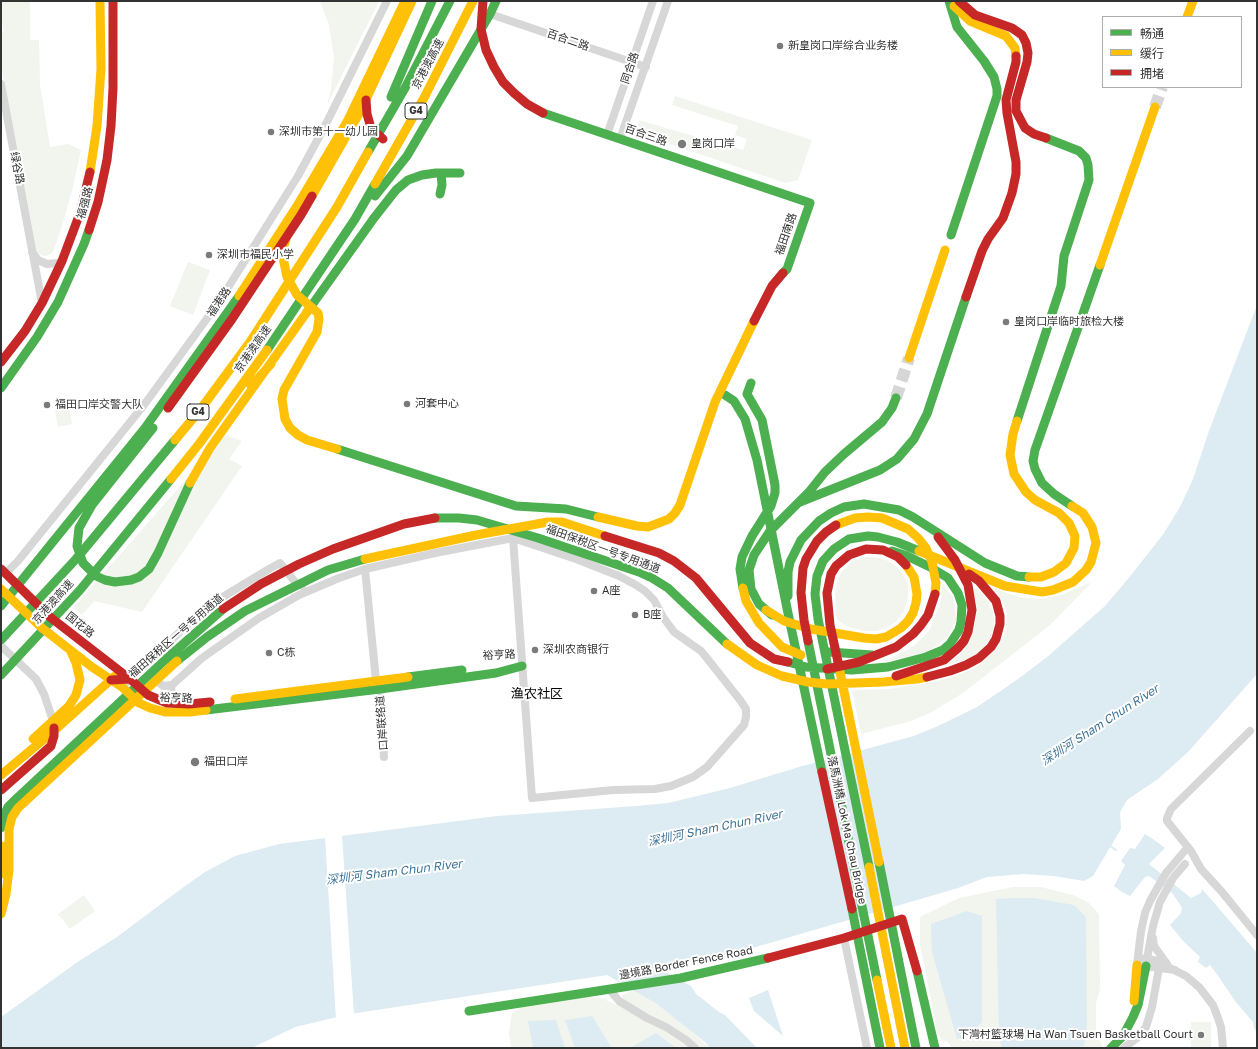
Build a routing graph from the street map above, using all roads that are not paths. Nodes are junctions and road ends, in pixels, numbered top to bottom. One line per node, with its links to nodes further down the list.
1 (100, 1): 36 (main road, 福强路)
2 (113, 1): 42 (main road, 福强路)
3 (387, 1): 45 (street, 福港路)
4 (405, 1): 46 (main road)
5 (412, 1): 21 (main road)
6 (432, 1): 26 (main road)
7 (450, 1): 26 (main road, 京港澳高速 / G4)
8 (473, 1): 31 (main road, 京港澳高速 / G4)
9 (483, 1): 23 (main road, 百合三路)
10 (496, 1): 16 (main road)
11 (653, 1): 18 (street, 同合路)
12 (668, 1): 19 (street, 同合路)
13 (949, 1): 32 (main road); 48 (main road)
14 (959, 1): 49 (main road)
15 (1193, 1): 17 (main road)
16 (490, 14): 18 (street, 百合二路); 31 (main road)
17 (1187, 16)
18 (632, 62): 19 (street, 百合二路); 23 (street, 同合路)
19 (646, 67): 25 (street, 同合路)
20 (1, 84): 35 (street, 绿谷路)
21 (366, 100): 24 (main road); 33 (main road)
22 (1155, 107): 52 (main road)
23 (607, 135): 25 (main road, 百合三路)
24 (383, 139)
25 (620, 139): 30 (main road, 百合三路)
26 (363, 162): 61 (main road, 京港澳高速 / G4)
27 (441, 173): 28 (main road); 29 (main road); 40 (main road)
28 (460, 173)
29 (440, 194)
30 (810, 203): 33 (main road, 福田南路)
31 (355, 219): 47 (main road, 京港澳高速 / G4)
32 (951, 234)
33 (286, 239): 40 (main road)
34 (945, 250): 38 (main road)
35 (32, 251): 36 (street); 37 (street, 绿谷路)
36 (62, 261): 37 (main road, 福强路)
37 (42, 303): 39 (main road, 福强路)
38 (909, 358)
39 (1, 362)
40 (271, 364): 47 (main road)
41 (752, 383): 64 (main road)
42 (1, 388)
43 (725, 395): 59 (main road)
44 (896, 398): 48 (main road)
45 (144, 405): 46 (street); 54 (street, 福港路)
46 (155, 414): 57 (main road)
47 (199, 444): 70 (main road, 京港澳高速 / G4)
48 (796, 504): 58 (main road)
49 (892, 509): 59 (main road); 73 (main road)
50 (513, 538): 53 (street); 66 (street); 66 (street)
51 (876, 549): 58 (main road); 68 (main road); 104 (main road)
52 (956, 566): 73 (main road, 福田保税区一号专用通道); 103 (main road, 落馬洲橋 Lok Ma Chau Bridge)
53 (365, 569): 55 (street); 75 (street, 口岸联络道)
54 (3, 571): 69 (main road, 国花路)
55 (317, 587): 60 (street); 65 (street)
56 (1, 589): 63 (main road)
57 (1, 606)
58 (766, 610): 64 (main road)
59 (789, 618): 101 (main road, 落馬洲橋 Lok Ma Chau Bridge)
60 (178, 633): 65 (street); 67 (street)
61 (1, 640)
62 (1, 646): 78 (street)
63 (71, 651): 72 (main road); 78 (main road)
64 (877, 656): 68 (main road); 102 (main road, 落馬洲橋 Lok Ma Chau Bridge)
65 (202, 658): 74 (street)
66 (522, 666): 75 (main road, 裕亨路)
67 (142, 667): 71 (street); 74 (street)
68 (827, 669): 84 (main road, 福田保税区一号专用通道)
69 (119, 671): 71 (main road, 国花路); 72 (main road)
70 (1, 675)
71 (130, 679): 72 (main road); 76 (street); 77 (main road, 裕亨路)
72 (111, 680): 76 (main road, 裕亨路); 78 (main road)
73 (852, 684): 84 (main road, 福田保税区一号专用通道)
74 (172, 685): 77 (street)
75 (378, 685): 76 (main road, 裕亨路); 77 (main road, 裕亨路); 80 (street, 口岸联络道)
76 (122, 687)
77 (176, 704)
78 (54, 726): 81 (main road); 82 (main road); 83 (main road)
79 (1250, 731): 87 (street)
80 (384, 757)
81 (1, 766)
82 (1, 775)
83 (1, 790)
84 (27, 795): 85 (main road); 90 (main road)
85 (1, 828)
86 (1, 837): 89 (main road)
87 (1188, 847): 92 (street); 94 (street)
88 (1184, 864): 91 (street)
89 (1, 874)
90 (1, 914)
91 (1151, 931): 94 (street); 96 (street)
92 (1257, 935)
93 (844, 938): 97 (main road, 邊境路 Border Fence Road); 100 (street); 105 (main road, 邊境路 Border Fence Road)
94 (1142, 962): 95 (street); 96 (street); 106 (main road)
95 (1159, 968): 96 (street); 107 (street)
96 (1175, 970): 108 (street)
97 (609, 989): 98 (main road, 邊境路 Border Fence Road); 99 (street)
98 (469, 1011)
99 (695, 1048)
100 (867, 1048)
101 (880, 1048)
102 (891, 1048)
103 (905, 1048)
104 (916, 1048)
105 (935, 1048)
106 (1111, 1048)
107 (1124, 1048)
108 (1224, 1048)

